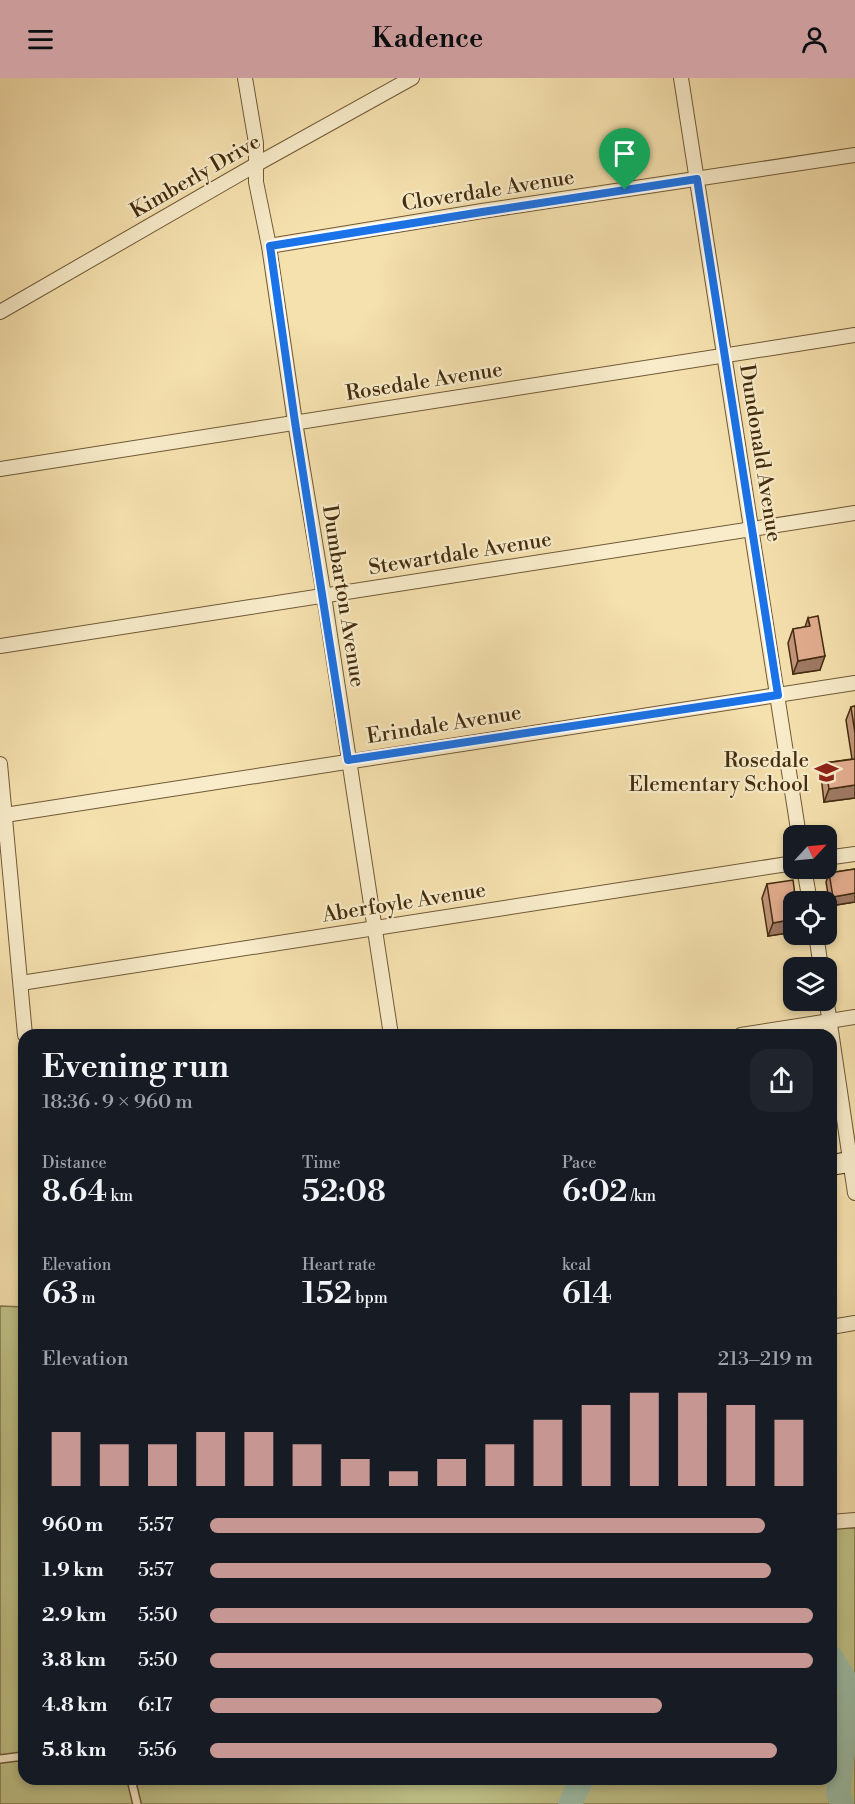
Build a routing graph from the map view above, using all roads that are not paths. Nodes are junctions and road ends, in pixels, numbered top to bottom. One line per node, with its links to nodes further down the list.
1 (245, 78): 5 (street, Dumbarton Avenue)
2 (412, 78): 5 (street, Kimberly Drive)
3 (681, 78): 6 (street, Dundonald Avenue)
4 (855, 154): 6 (street, Cloverdale Avenue)
5 (257, 164): 7 (street, Dumbarton Avenue); 8 (street, Kimberly Drive)
6 (697, 179): 7 (street, Cloverdale Avenue); 10 (street, Dundonald Avenue)
7 (270, 246): 11 (street, Dumbarton Avenue)
8 (0, 312)
9 (855, 335): 10 (street, Rosedale Avenue)
10 (725, 356): 11 (street, Rosedale Avenue); 14 (street, Dundonald Avenue)
11 (295, 422): 12 (street, Rosedale Avenue); 15 (street, Dumbarton Avenue)
12 (0, 468)
13 (855, 513): 14 (street, Stewartdale Avenue)
14 (752, 529): 15 (street, Stewartdale Avenue); 18 (street, Dundonald Avenue)
15 (324, 596): 16 (street, Stewartdale Avenue); 19 (street, Dumbarton Avenue)
16 (0, 646)
17 (855, 683): 18 (street, Erindale Avenue)
18 (778, 695): 19 (street, Erindale Avenue); 22 (street, Dundonald Avenue)
19 (348, 760): 21 (street, Erindale Avenue); 26 (street, Dumbarton Avenue)
20 (0, 764): 21 (street)
21 (5, 814): 27 (street)
22 (797, 825)
23 (855, 854): 24 (street)
24 (837, 856)
25 (783, 865): 26 (street, Aberfoyle Avenue)
26 (375, 927): 27 (street, Aberfoyle Avenue); 32 (street, Dumbarton Avenue)
27 (21, 983): 31 (street)
28 (829, 1011): 30 (street)
29 (855, 1017): 30 (street)
30 (831, 1021): 33 (street); 34 (street)
31 (25, 1029)
32 (390, 1029)
33 (780, 1029)
34 (832, 1029)
35 (837, 1082): 36 (street)
36 (845, 1163): 37 (street)
37 (855, 1193)
38 (855, 1323): 39 (street)
39 (837, 1326)
40 (855, 1520): 41 (street)
41 (837, 1522)
42 (18, 1756): 43 (lane)
43 (0, 1758)
44 (132, 1785): 45 (lane)
45 (137, 1804)

